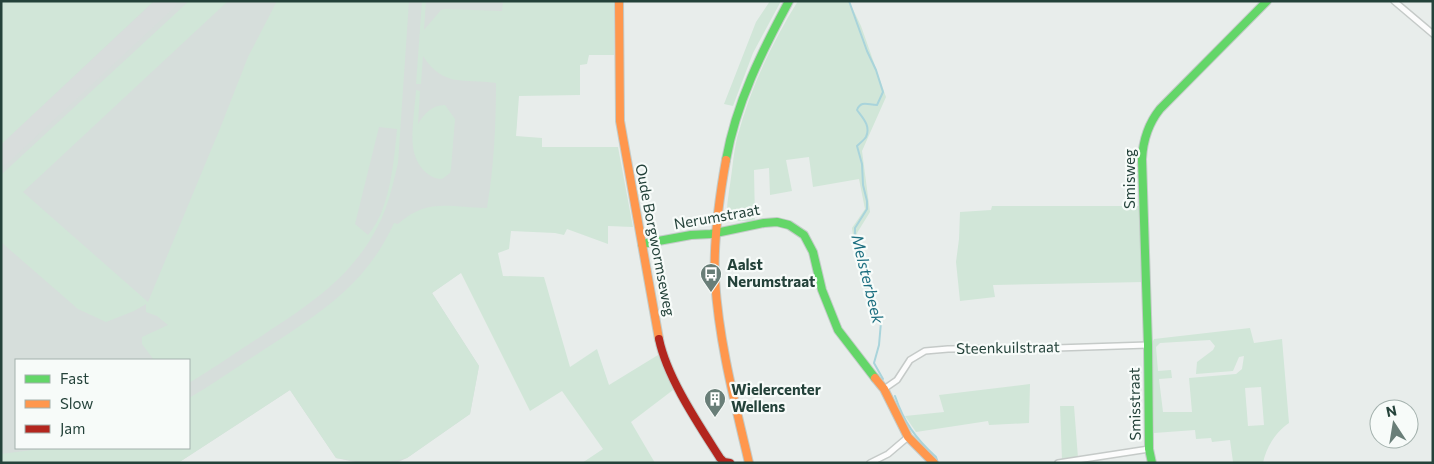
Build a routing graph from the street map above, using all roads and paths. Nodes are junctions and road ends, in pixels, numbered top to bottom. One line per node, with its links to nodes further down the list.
1 (619, 1): 7 (street, Oude Borgwormseweg)
2 (789, 1): 6 (street)
3 (1267, 1): 8 (street, Smisweg)
4 (1394, 1): 5 (street)
5 (1433, 34)
6 (716, 232): 7 (street, Nerumstraat); 9 (street, Nerumstraat); 13 (street)
7 (642, 244): 12 (street, Oude Borgwormseweg)
8 (1148, 344): 9 (street, Steenkuilstraat); 11 (street, Smisstraat)
9 (884, 389): 10 (street, Nerumstraat)
10 (908, 437): 14 (street); 15 (street, Nerumstraat)
11 (1149, 449): 16 (street); 17 (street, Smisstraat)
12 (730, 463)
13 (747, 463)
14 (870, 463)
15 (934, 463)
16 (1058, 463)
17 (1152, 463)

